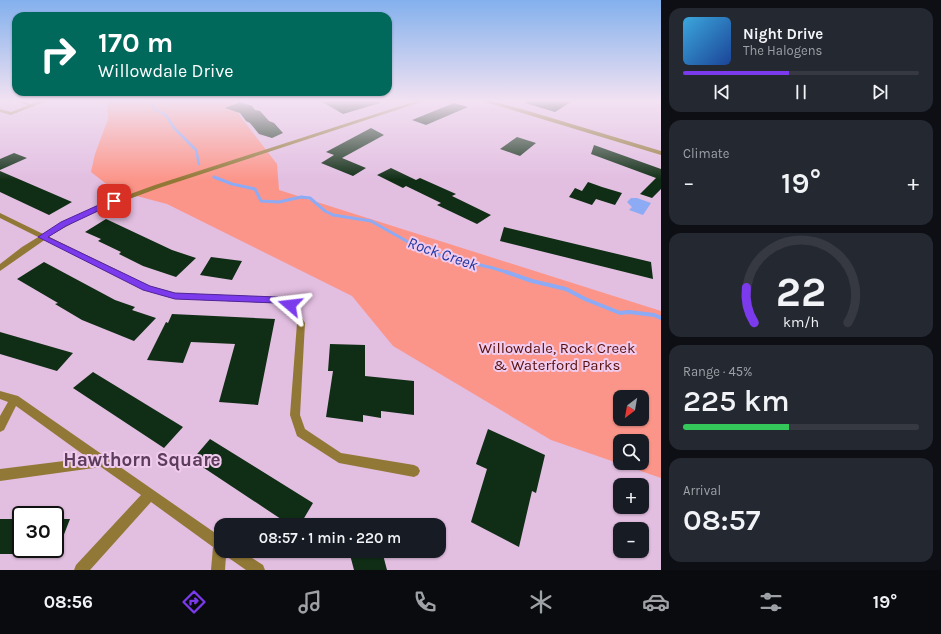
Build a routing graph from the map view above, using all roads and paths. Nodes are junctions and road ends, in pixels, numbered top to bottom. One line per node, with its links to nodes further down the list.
1 (343, 127): 5 (street)
2 (574, 127): 3 (street)
3 (661, 153)
4 (0, 215): 5 (street)
5 (42, 237): 6 (street); 11 (street)
6 (0, 268)
7 (0, 395): 8 (street)
8 (14, 399): 9 (street); 10 (street)
9 (0, 427)
10 (104, 461): 12 (street); 13 (street)
11 (414, 471)
12 (0, 475)
13 (150, 494): 14 (street); 17 (street)
14 (214, 540)
15 (221, 558): 18 (street)
16 (240, 558): 19 (street)
17 (81, 570)
18 (218, 570)
19 (258, 570)

